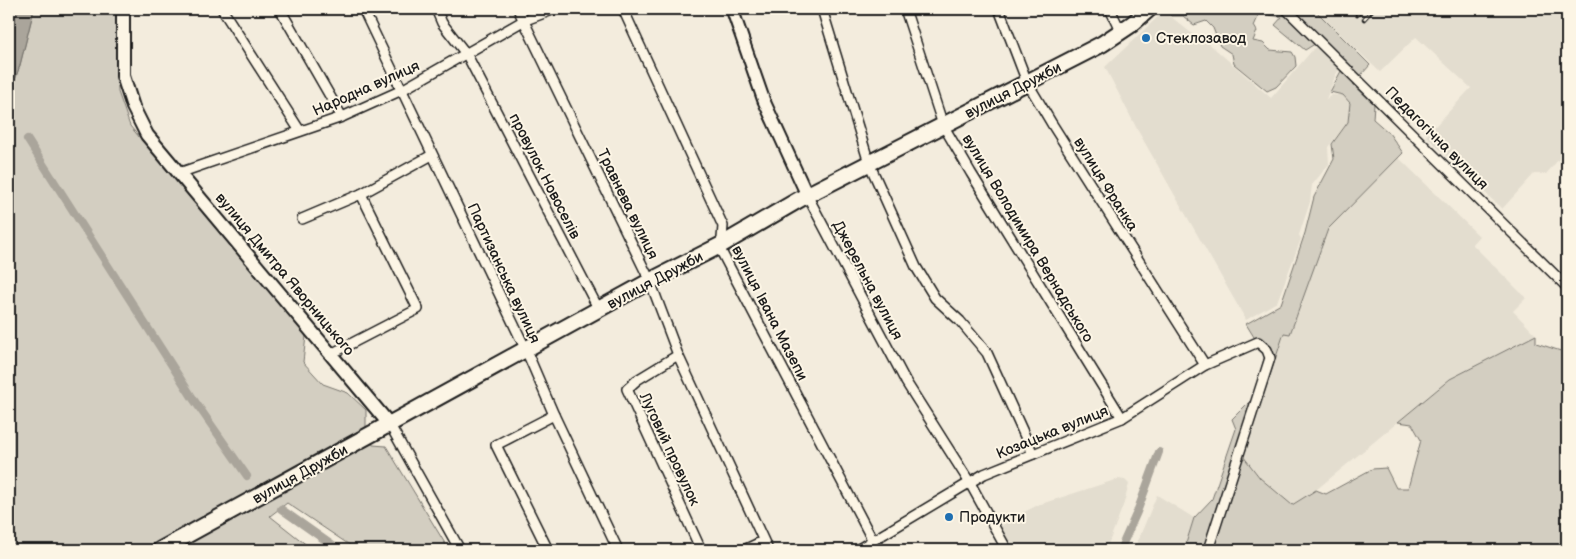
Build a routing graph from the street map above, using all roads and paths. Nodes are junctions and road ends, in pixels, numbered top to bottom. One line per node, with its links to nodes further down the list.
1 (123, 9): 26 (main road, вулиця Дмитра Яворницького)
2 (222, 9): 23 (street)
3 (280, 9): 21 (street)
4 (363, 9): 20 (street, Партизанська вулиця)
5 (436, 9): 18 (street, провулок Новоселів)
6 (518, 9): 16 (street, Травнева вулиця)
7 (554, 9): 16 (street, Народна вулиця)
8 (622, 9): 30 (street, вулиця Івана Мазепи)
9 (732, 9): 28 (street, Джерельна вулиця)
10 (822, 9): 25 (street)
11 (905, 9): 22 (street, вулиця Володимира Вернадського)
12 (999, 9): 19 (street, вулиця Франка)
13 (1110, 9): 17 (street)
14 (1150, 9): 17 (main road, вулиця Дружби)
15 (1286, 9): 32 (street, Педагогічна вулиця)
16 (523, 21): 18 (street, Народна вулиця); 31 (street, Травнева вулиця)
17 (1121, 32): 19 (main road, вулиця Дружби)
18 (466, 55): 20 (street, Народна вулиця); 33 (street, провулок Новоселів)
19 (1027, 82): 22 (main road, вулиця Дружби); 37 (street, вулиця Франка)
20 (402, 90): 21 (street, Народна вулиця); 24 (street, Партизанська вулиця)
21 (342, 117): 23 (street, Народна вулиця)
22 (944, 125): 25 (main road, вулиця Дружби); 39 (street, вулиця Володимира Вернадського)
23 (300, 131): 26 (street, Народна вулиця)
24 (432, 155): 27 (street); 34 (street, Партизанська вулиця)
25 (869, 163): 28 (main road, вулиця Дружби); 41 (street)
26 (179, 173): 35 (main road, вулиця Дмитра Яворницького)
27 (361, 194): 29 (street); 35 (street)
28 (807, 195): 30 (main road, вулиця Дружби); 42 (street, Джерельна вулиця)
29 (302, 219)
30 (721, 244): 31 (main road, вулиця Дружби); 44 (street, вулиця Івана Мазепи)
31 (650, 282): 33 (main road, вулиця Дружби); 36 (street, Травнева вулиця)
32 (1567, 287)
33 (599, 310): 34 (main road, вулиця Дружби)
34 (526, 350): 38 (street, Партизанська вулиця); 40 (main road, вулиця Дружби)
35 (330, 354): 40 (main road, вулиця Дмитра Яворницького)
36 (678, 355): 43 (street, Травнева вулиця); 49 (street, Луговий провулок)
37 (1206, 365): 39 (street, Козацька вулиця); 54 (street, Козацька вулиця)
38 (554, 415): 47 (street); 48 (street, Партизанська вулиця)
39 (1122, 418): 41 (street, Козацька вулиця)
40 (390, 425): 45 (main road, вулиця Дружби); 46 (street, вулиця Дмитра Яворницького)
41 (1033, 454): 42 (street, Козацька вулиця)
42 (970, 483): 44 (street, Козацька вулиця); 53 (street, Джерельна вулиця)
43 (763, 541): 50 (street); 51 (street, Травнева вулиця)
44 (873, 541): 52 (street, Козацька вулиця)
45 (160, 550)
46 (460, 550)
47 (548, 550)
48 (618, 550)
49 (701, 550)
50 (744, 550)
51 (768, 550)
52 (857, 550)
53 (1007, 550)
54 (1208, 550)

